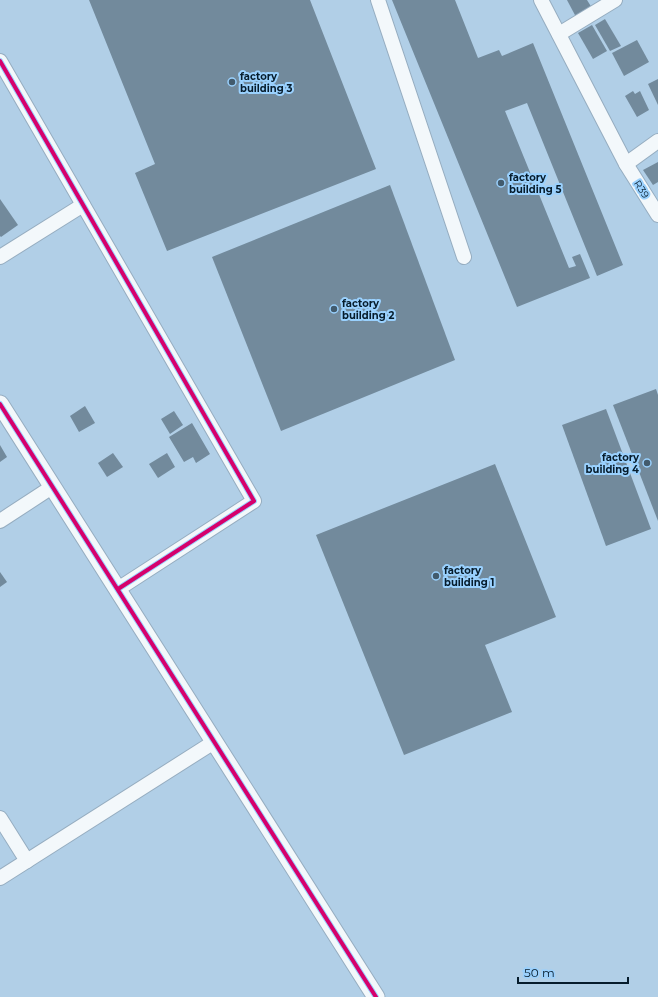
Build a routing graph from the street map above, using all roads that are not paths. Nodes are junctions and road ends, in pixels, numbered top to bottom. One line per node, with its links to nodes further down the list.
1 (378, 0): 11 (street)
2 (541, 0): 4 (street, R39)
3 (615, 0): 4 (street)
4 (559, 34): 7 (street, R39)
5 (0, 62): 8 (street)
6 (658, 141): 7 (street)
7 (626, 164): 9 (street, R39)
8 (83, 204): 10 (street); 15 (street)
9 (658, 215)
10 (0, 257)
11 (464, 257)
12 (0, 404): 13 (street)
13 (52, 487): 14 (street); 15 (street)
14 (0, 521)
15 (118, 589): 16 (street)
16 (214, 742): 18 (street); 20 (street)
17 (0, 818): 18 (street)
18 (27, 861): 19 (street)
19 (0, 878)
20 (376, 997)

